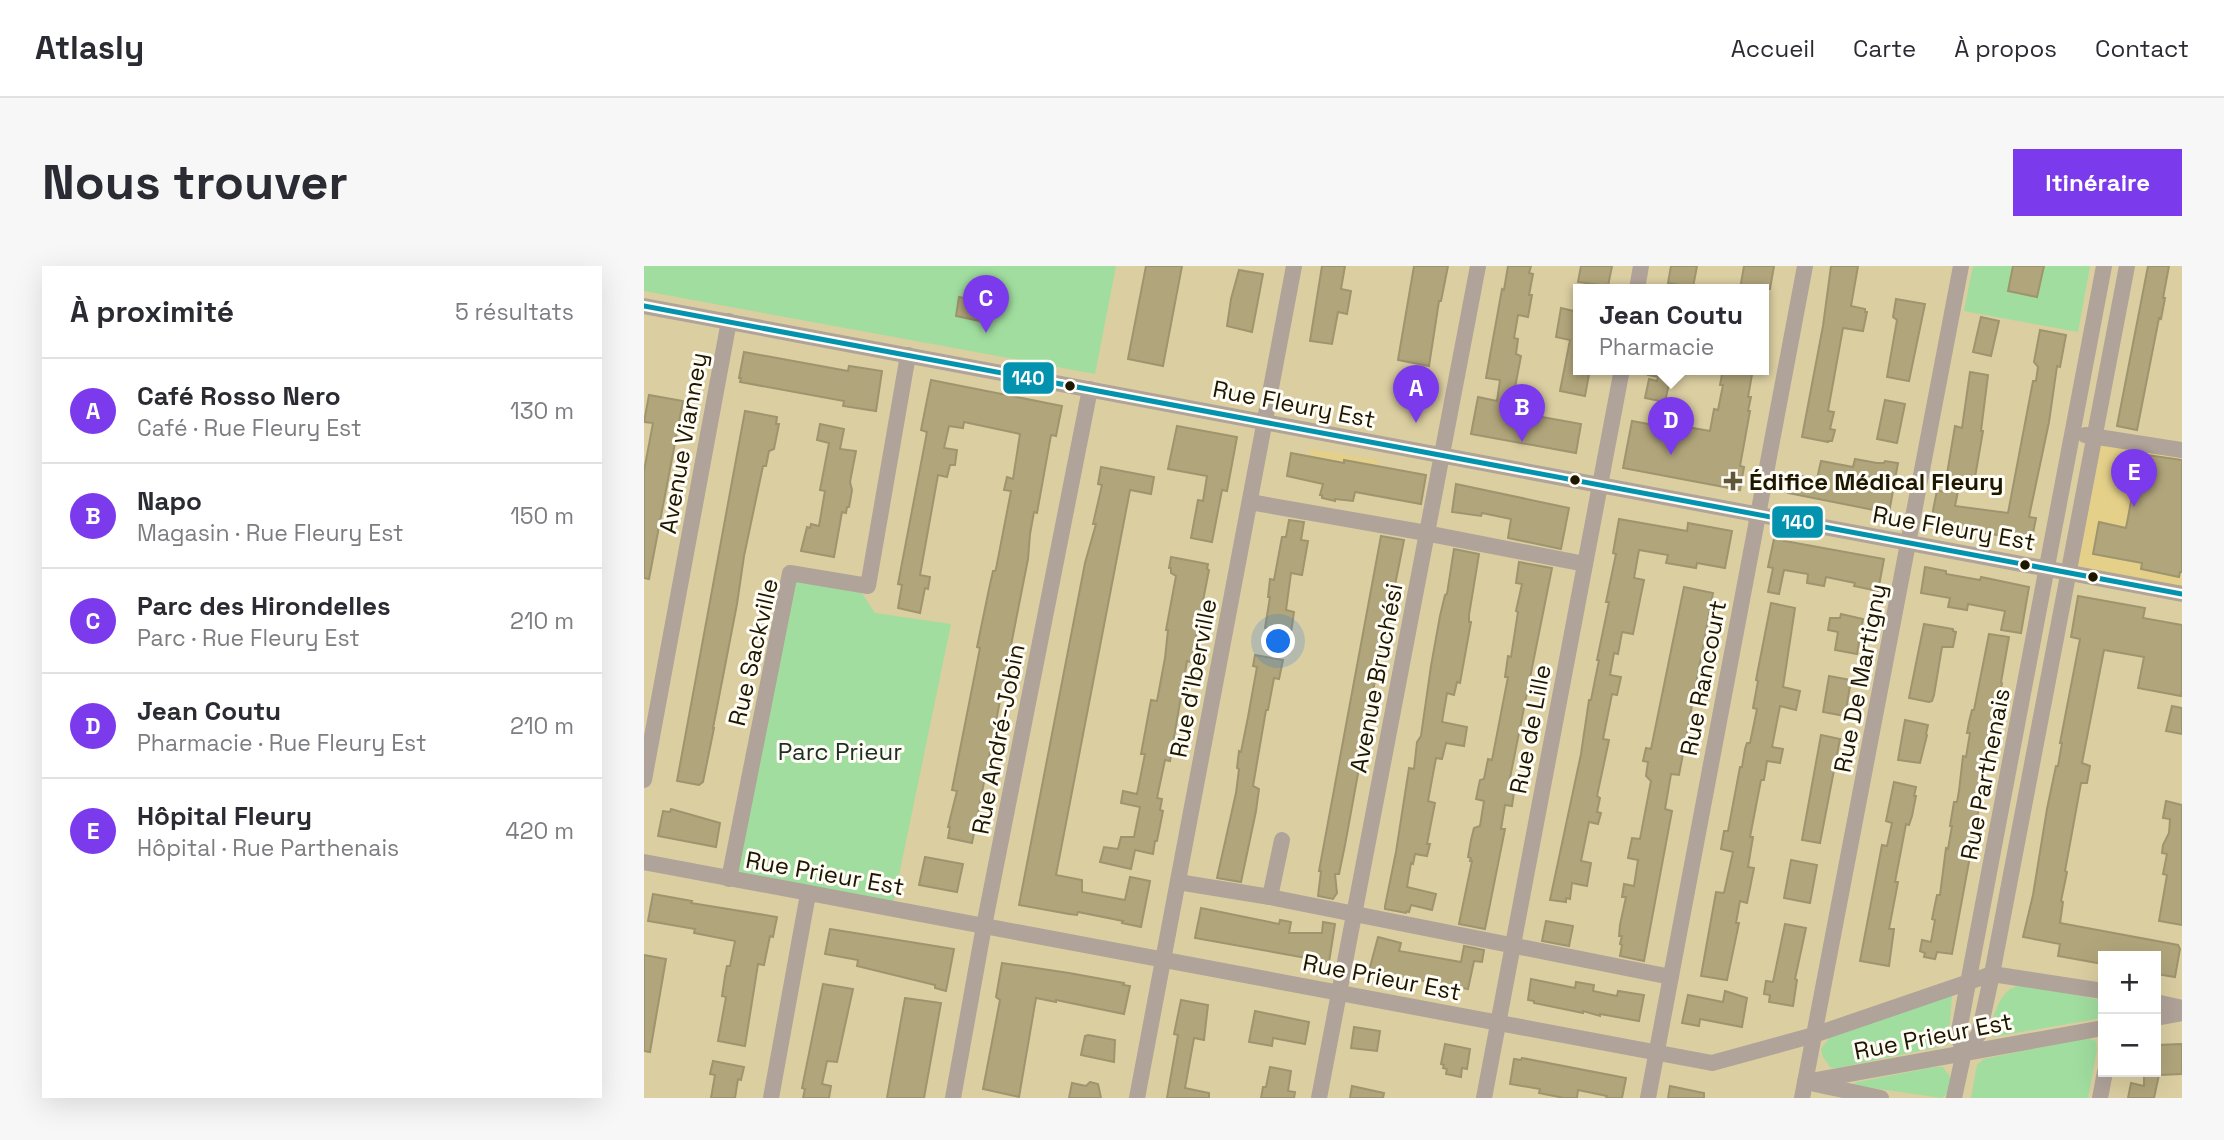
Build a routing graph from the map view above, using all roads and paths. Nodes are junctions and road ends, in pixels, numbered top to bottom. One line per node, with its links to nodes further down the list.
1 (1294, 266): 14 (street, Rue d'Iberville)
2 (1478, 266): 18 (street, Avenue Bruchési)
3 (1641, 266): 8 (street)
4 (1805, 266): 23 (street, Rue Rancourt)
5 (1961, 266): 25 (street, Rue De Martigny)
6 (2104, 266): 15 (street, Rue Parthenais)
7 (2127, 266): 16 (street, Rue Parthenais)
8 (1638, 284)
9 (644, 306): 10 (street, Rue Fleury Est)
10 (729, 321): 11 (street, Rue Fleury Est); 30 (street, Avenue Vianney)
11 (908, 355): 13 (street, Rue Fleury Est); 33 (street, Rue Sackville)
12 (1621, 375): 19 (street, Rue de Lille)
13 (1090, 389): 14 (street, Rue Fleury Est); 38 (street, Rue André-Jobin)
14 (1265, 422): 18 (street, Rue Fleury Est); 20 (street, Rue d'Iberville)
15 (2072, 433): 16 (street); 21 (street, Rue Parthenais)
16 (2095, 436): 17 (street); 22 (street, Rue Parthenais)
17 (2182, 450)
18 (1442, 454): 19 (street, Rue Fleury Est); 24 (street, Avenue Bruchési)
19 (1600, 485): 23 (street, Rue Fleury Est); 26 (street, Rue de Lille)
20 (1250, 502): 24 (street); 34 (street, Rue d'Iberville)
21 (2059, 504): 22 (street); 27 (street, Rue Parthenais)
22 (2081, 508): 28 (street, Rue Parthenais)
23 (1756, 514): 25 (street, Rue Fleury Est); 42 (street, Rue Rancourt)
24 (1426, 533): 26 (street); 37 (street, Avenue Bruchési)
25 (1908, 543): 27 (street, Rue Fleury Est); 52 (street, Rue De Martigny)
26 (1585, 564): 39 (street, Rue de Lille)
27 (2048, 568): 28 (street, Rue Fleury Est); 43 (street, Rue Parthenais)
28 (2069, 573): 29 (street, Rue Fleury Est); 41 (street, Rue Parthenais)
29 (2182, 594)
30 (644, 780)
31 (1282, 840): 36 (street)
32 (644, 862): 33 (street, Rue Prieur Est)
33 (729, 879): 35 (street, Rue Prieur Est)
34 (1178, 882): 36 (street); 40 (street, Rue d'Iberville)
35 (808, 894): 38 (street, Rue Prieur Est); 57 (street)
36 (1270, 897): 37 (street)
37 (1355, 914): 39 (street); 45 (street, Avenue Bruchési)
38 (984, 926): 40 (street, Rue Prieur Est); 58 (street, Rue André-Jobin)
39 (1512, 945): 42 (street); 50 (street, Rue de Lille)
40 (1163, 961): 45 (street, Rue Prieur Est); 59 (street, Rue d'Iberville)
41 (1992, 974): 43 (street, Rue Prieur Est); 44 (street, Rue Prieur Est); 53 (street, Rue Parthenais)
42 (1671, 977): 54 (street, Rue Rancourt)
43 (1969, 982): 52 (street, Rue Prieur Est); 53 (street, Rue Parthenais)
44 (2098, 990)
45 (1338, 992): 50 (street, Rue Prieur Est); 60 (street, Avenue Bruchési)
46 (2161, 1003): 47 (street)
47 (2182, 1008)
48 (2182, 1013): 49 (street)
49 (2161, 1017)
50 (1498, 1023): 54 (street, Rue Prieur Est); 61 (street, Rue de Lille)
51 (2098, 1029): 53 (street, Rue Prieur Est)
52 (1814, 1035): 54 (street, Rue Prieur Est); 56 (street, Rue De Martigny)
53 (1965, 1052): 56 (street, Rue Prieur Est); 64 (street, Rue Parthenais)
54 (1656, 1053): 62 (street, Rue Rancourt)
55 (2104, 1077): 65 (street)
56 (1804, 1090): 63 (street, Rue Prieur Est)
57 (771, 1098)
58 (953, 1098)
59 (1137, 1098)
60 (1319, 1098)
61 (1484, 1098)
62 (1648, 1098)
63 (1881, 1098)
64 (1954, 1098)
65 (2100, 1098)

